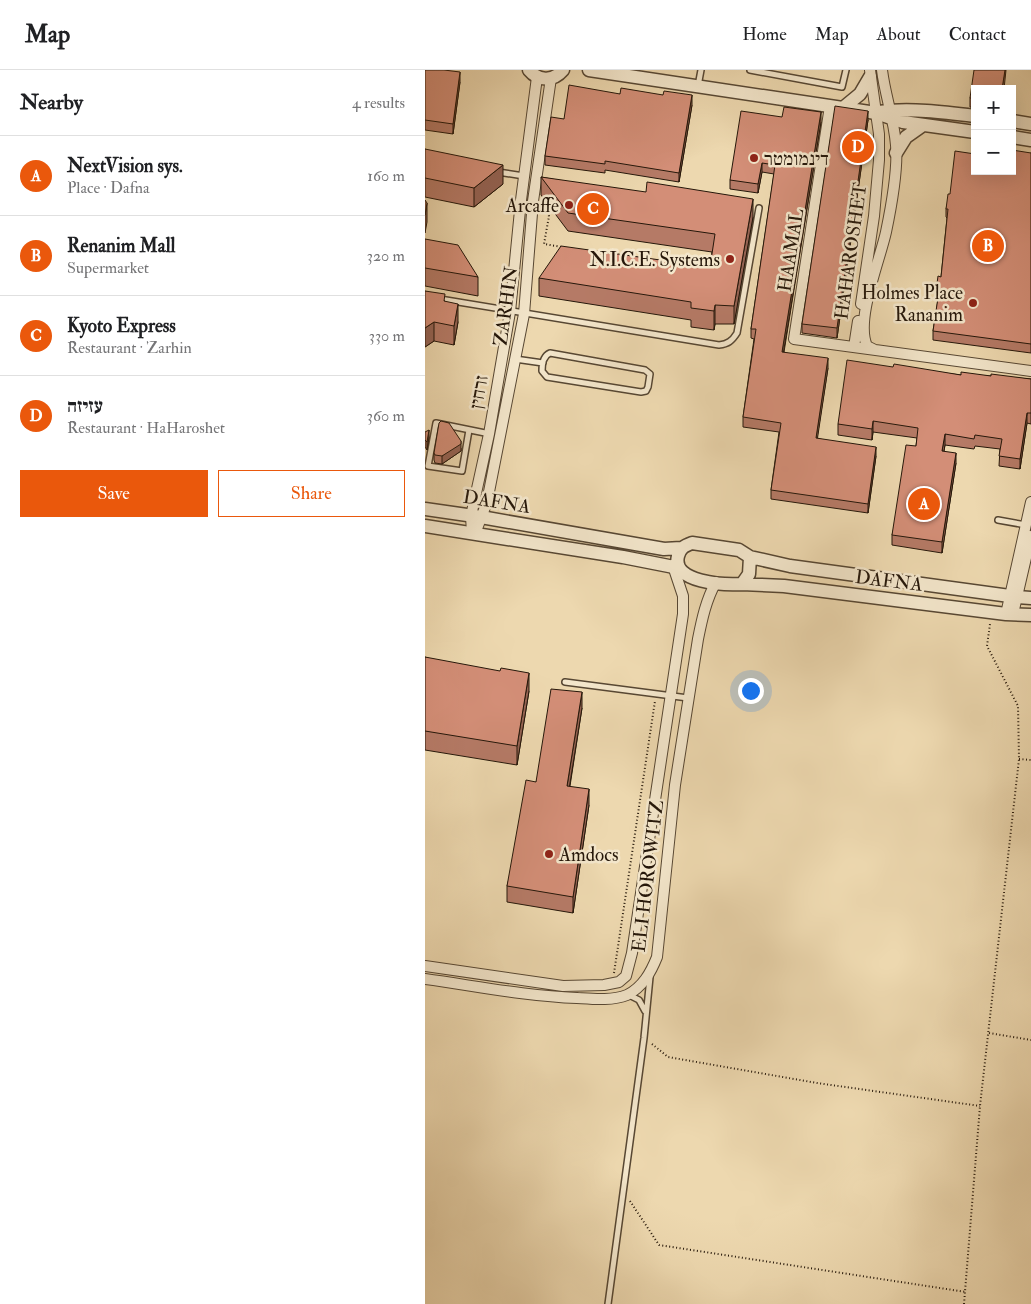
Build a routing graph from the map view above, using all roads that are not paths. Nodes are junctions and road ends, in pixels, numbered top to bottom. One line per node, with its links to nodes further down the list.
1 (563, 70): 9 (street)
2 (589, 70): 10 (street)
3 (701, 70): 10 (lane)
4 (750, 70): 5 (lane)
5 (846, 70)
6 (882, 70): 14 (street, HAHAROSHET)
7 (533, 74): 9 (street); 24 (street, זרחין)
8 (870, 74): 12 (street); 13 (street, HAHAROSHET)
9 (551, 78): 28 (street, ZARHIN)
10 (698, 86): 11 (street)
11 (830, 106): 12 (street); 29 (street, HAAMAL)
12 (843, 108): 13 (street)
13 (876, 113): 14 (street); 29 (street, HAHAROSHET)
14 (891, 115): 15 (street); 18 (street); 22 (street, HAHAROSHET)
15 (971, 116)
16 (1016, 122): 17 (street)
17 (1031, 124)
18 (923, 125): 19 (street); 22 (street)
19 (971, 131)
20 (1016, 138): 21 (street)
21 (1031, 140)
22 (896, 153): 30 (street, HAHAROSHET)
23 (487, 170): 24 (lane)
24 (525, 176): 27 (street, זרחין)
25 (759, 208): 28 (lane)
26 (435, 298): 27 (lane)
27 (510, 312): 28 (lane); 35 (street, זרחין)
28 (524, 314): 31 (street, ZARHIN)
29 (855, 347): 30 (street, HAAMAL)
30 (876, 350): 33 (street, HAAMAL)
31 (515, 359): 32 (lane); 36 (street, ZARHIN)
32 (543, 363): 32 (lane)
33 (1031, 371)
34 (469, 430): 34 (lane); 35 (lane)
35 (489, 434): 36 (lane); 39 (street, זרחין)
36 (500, 436): 39 (street, ZARHIN)
37 (1031, 502): 41 (street)
38 (425, 509): 39 (street, DAFNA)
39 (476, 517): 43 (street, ZARHIN); 45 (street, DAFNA)
40 (999, 520): 41 (lane)
41 (1026, 525): 50 (street)
42 (425, 526): 43 (street, DAFNA)
43 (474, 534): 47 (street, DAFNA)
44 (1031, 536): 50 (street)
45 (681, 548): 46 (street, DAFNA); 47 (street)
46 (750, 557): 49 (street); 50 (street, DAFNA)
47 (676, 567): 48 (street, DAFNA); 55 (street, ELI HOROWITZ)
48 (716, 582): 49 (street, DAFNA); 56 (street, ELI HOROWITZ)
49 (743, 584): 52 (street, DAFNA)
50 (1013, 597): 51 (street, DAFNA); 52 (street)
51 (1031, 598)
52 (1010, 614): 53 (street, DAFNA)
53 (1031, 615)
54 (565, 682): 55 (lane)
55 (670, 695): 56 (lane); 57 (street, ELI HOROWITZ)
56 (689, 698): 58 (street, ELI HOROWITZ)
57 (425, 966)
58 (651, 972): 60 (street, ELI HOROWITZ); 61 (lane)
59 (425, 979): 60 (street, ELI HOROWITZ)
60 (627, 994): 61 (lane)
61 (646, 1014): 62 (lane)
62 (608, 1304)

